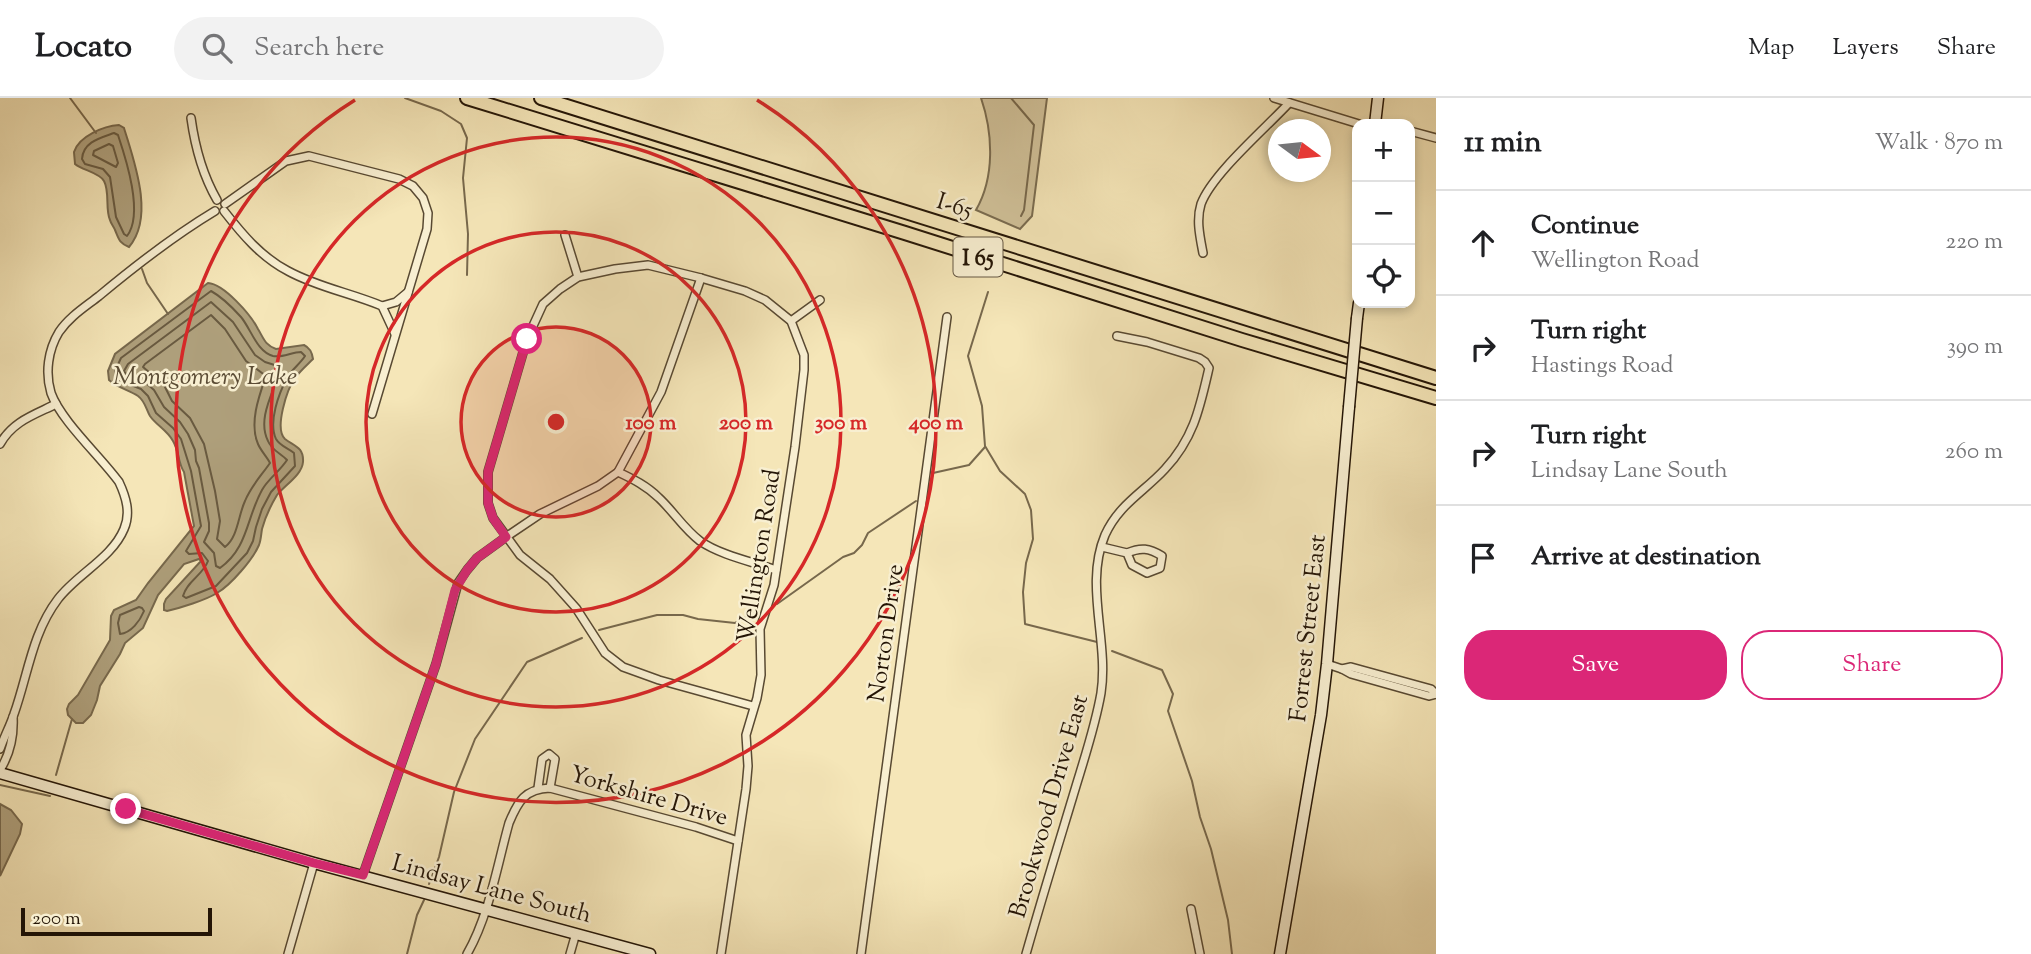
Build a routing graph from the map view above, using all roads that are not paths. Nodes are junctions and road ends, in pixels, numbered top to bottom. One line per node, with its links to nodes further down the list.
1 (467, 98): 25 (highway, I 65)
2 (541, 98): 24 (highway, I-65 / I 65)
3 (1274, 98): 5 (street)
4 (1378, 98): 7 (street)
5 (1289, 103): 8 (street); 13 (street)
6 (191, 118): 11 (street)
7 (1379, 119)
8 (1352, 122)
9 (1415, 132): 10 (street)
10 (1436, 138)
11 (221, 209): 16 (street); 18 (street); 26 (street)
12 (565, 235): 14 (street)
13 (1203, 253)
14 (578, 277): 15 (street); 30 (street)
15 (701, 278): 21 (street); 29 (street)
16 (410, 291): 18 (street); 22 (street)
17 (820, 300): 21 (street)
18 (382, 306): 22 (street)
19 (1358, 308): 34 (street, Forrest Street East, bridge)
20 (947, 317): 53 (street, Norton Drive)
21 (791, 321): 33 (street, Wellington Road)
22 (396, 335): 27 (street)
23 (1117, 336): 31 (street, Brookwood Drive East)
24 (1436, 378)
25 (1436, 398)
26 (56, 404): 28 (street); 37 (street)
27 (372, 414)
28 (0, 444)
29 (618, 472): 30 (street); 33 (street)
30 (506, 537): 36 (street); 44 (street)
31 (1102, 547): 32 (street); 54 (street, Brookwood Drive East)
32 (1127, 553): 32 (street)
33 (776, 570): 36 (street, Wellington Road)
34 (1327, 664): 35 (street); 56 (street, Forrest Street East)
35 (1436, 694)
36 (754, 706): 42 (street, Wellington Road)
37 (13, 716): 38 (street); 39 (street)
38 (0, 749)
39 (0, 771): 43 (street, Lindsay Lane South)
40 (538, 788): 41 (street, Yorkshire Drive); 41 (street, Yorkshire Drive); 45 (street, Yorkshire Drive)
41 (550, 788): 42 (street, Yorkshire Drive)
42 (738, 841): 52 (street, Wellington Road)
43 (314, 863): 44 (street, Lindsay Lane South); 48 (street)
44 (363, 875): 45 (street, Lindsay Lane South)
45 (485, 908): 47 (street, Lindsay Lane South); 49 (street, Yorkshire Drive)
46 (1191, 909): 55 (street)
47 (576, 933): 50 (street); 51 (street, Lindsay Lane South)
48 (288, 954)
49 (467, 954)
50 (570, 954)
51 (650, 954)
52 (721, 954)
53 (861, 954)
54 (1026, 954)
55 (1200, 954)
56 (1280, 954)

